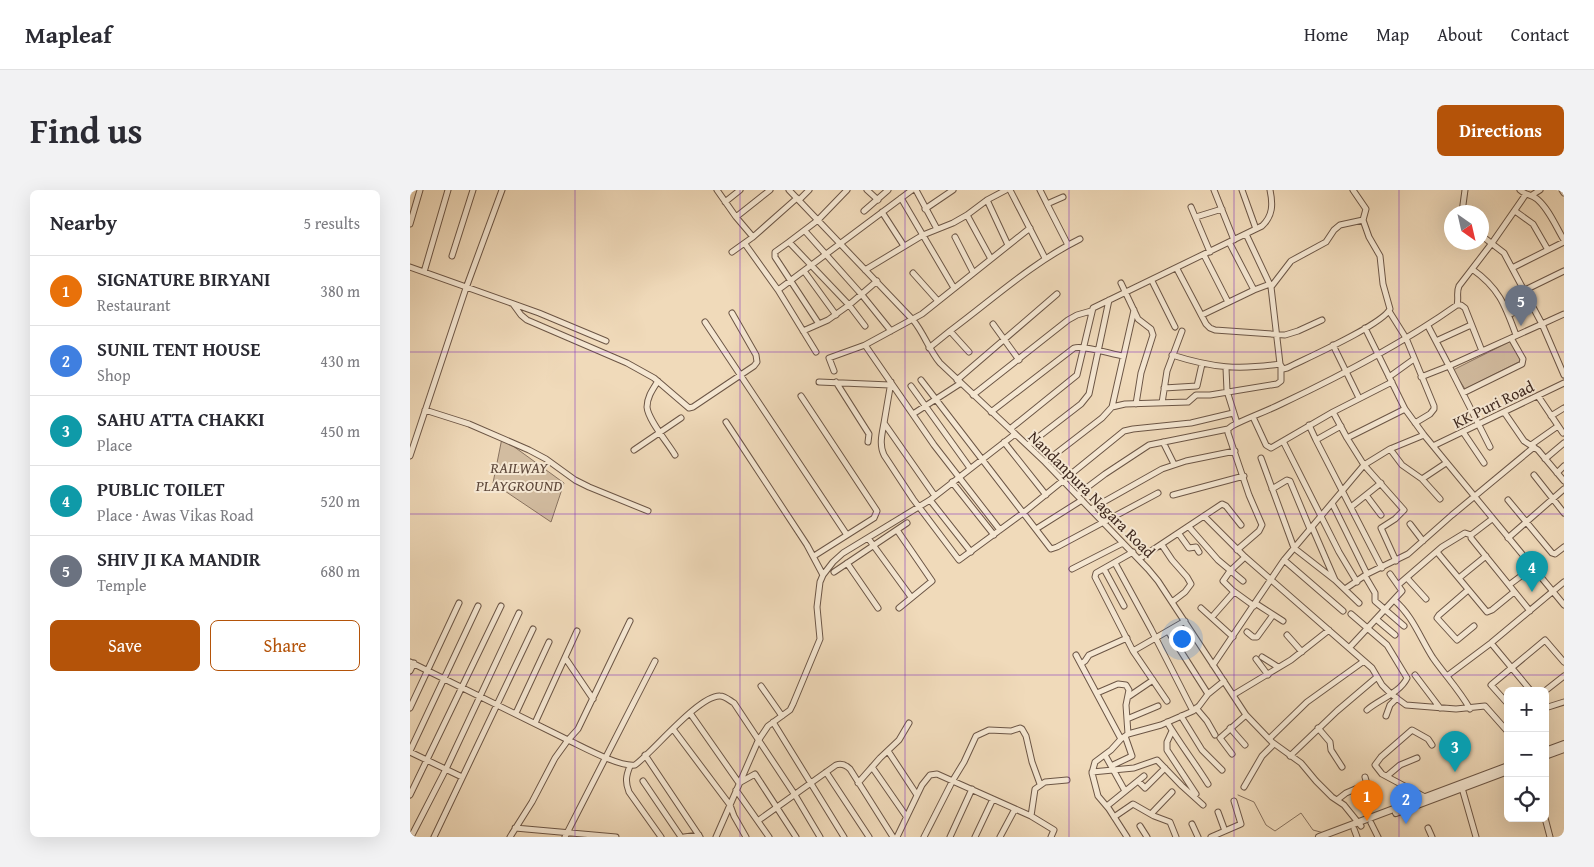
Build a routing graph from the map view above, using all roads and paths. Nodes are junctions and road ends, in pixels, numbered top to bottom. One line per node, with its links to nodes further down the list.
1 (420, 190): 48 (street)
2 (448, 190): 84 (street)
3 (473, 190): 73 (street)
4 (502, 190): 92 (street)
5 (717, 190): 34 (street)
6 (740, 190): 34 (street)
7 (770, 190): 44 (street)
8 (789, 190): 31 (street, Nandanpura Nagara Road)
9 (809, 190): 31 (street)
10 (847, 190): 46 (street)
11 (867, 190): 32 (street)
12 (888, 190): 32 (street)
13 (912, 190): 30 (street)
14 (916, 190): 38 (street)
15 (953, 190): 38 (street)
16 (1006, 190): 33 (street)
17 (1010, 190): 49 (street)
18 (1040, 190): 35 (street)
19 (1214, 190): 39 (street)
20 (1242, 190): 51 (street)
21 (1270, 190): 51 (street)
22 (1353, 190): 47 (street)
23 (1465, 190): 36 (street)
24 (1520, 190): 28 (street)
25 (1540, 190): 28 (street)
26 (1562, 190): 27 (street)
27 (1564, 193)
28 (1529, 194): 41 (street); 60 (street)
29 (1063, 196): 35 (street)
30 (901, 198): 42 (street); 54 (street)
31 (798, 199): 46 (street, Nandanpura Nagara Road); 55 (street)
32 (878, 200): 40 (street)
33 (986, 200): 43 (street); 65 (street)
34 (725, 202): 44 (street)
35 (1047, 204): 66 (street)
36 (1463, 205)
37 (1192, 207): 45 (street)
38 (926, 209): 50 (street)
39 (1222, 209): 45 (street); 58 (street)
40 (864, 211)
41 (1515, 211): 62 (street); 68 (street)
42 (882, 212): 64 (street); 67 (street)
43 (967, 215): 50 (street); 74 (street)
44 (736, 217): 55 (street)
45 (1196, 217): 70 (street)
46 (818, 220): 52 (street); 64 (street, Nandanpura Nagara Road)
47 (1363, 220): 91 (street); 109 (street)
48 (410, 224)
49 (1030, 228): 65 (street); 75 (street)
50 (937, 229): 54 (street)
51 (1256, 229): 53 (street)
52 (805, 231): 61 (street); 71 (street)
53 (1246, 234): 58 (street); 91 (street)
54 (922, 235): 67 (street); 93 (street)
55 (753, 237): 63 (street)
56 (955, 238): 86 (street)
57 (1080, 240): 66 (street)
58 (1232, 241): 70 (street); 95 (street)
59 (1489, 241): 62 (street)
60 (1564, 241): 68 (street)
61 (789, 242): 76 (street); 87 (street)
62 (1492, 243): 78 (street); 79 (street)
63 (745, 244): 69 (street); 94 (street)
64 (842, 244): 71 (street); 81 (street, Nandanpura Nagara Road)
65 (1008, 245): 74 (street)
66 (1068, 245): 75 (street)
67 (904, 246): 81 (street)
68 (1548, 250): 79 (street)
69 (732, 252)
70 (1210, 252): 72 (street)
71 (826, 254): 76 (street); 98 (street)
72 (1204, 255): 80 (street); 102 (street)
73 (452, 256)
74 (991, 258): 86 (street)
75 (1045, 258): 128 (street)
76 (812, 266): 82 (street); 106 (street)
77 (410, 267): 84 (street)
78 (1472, 268): 105 (street); 114 (street)
79 (1512, 268): 96 (street)
80 (1177, 269): 88 (street); 113 (street)
81 (866, 270): 89 (street, Nandanpura Nagara Road)
82 (804, 271): 87 (street); 112 (street)
83 (1564, 271): 96 (street)
84 (424, 272): 92 (street)
85 (913, 272): 101 (street)
86 (973, 272): 93 (street)
87 (791, 281): 94 (street); 118 (street)
88 (1152, 281): 97 (street); 124 (street)
89 (877, 282): 98 (street); 115 (street, Nandanpura Nagara Road)
90 (1121, 283): 97 (street)
91 (1270, 285): 95 (street); 130 (street)
92 (466, 288): 103 (street); 181 (street)
93 (954, 288): 101 (street)
94 (778, 290): 126 (street)
95 (1254, 290): 102 (street)
96 (1523, 291): 104 (street)
97 (1126, 292): 100 (street); 107 (street)
98 (862, 294): 106 (street); 127 (street)
99 (1057, 294): 133 (street)
100 (1109, 300): 108 (street); 141 (street)
101 (938, 301): 115 (street)
102 (1228, 302): 113 (street)
103 (513, 304): 134 (street); 160 (street)
104 (1530, 304): 114 (street); 120 (street)
105 (1457, 305): 121 (street); 123 (street)
106 (848, 306): 112 (street); 122 (street)
107 (1134, 310): 146 (street); 176 (street)
108 (1091, 311): 138 (street); 148 (street)
109 (1389, 311): 125 (street); 132 (street)
110 (732, 313): 155 (street)
111 (1564, 314): 120 (street)
112 (836, 315): 118 (street)
113 (1202, 315): 130 (street)
114 (1509, 315): 131 (street)
115 (913, 320): 127 (street); 139 (street, Nandanpura Nagara Road)
116 (1322, 320): 130 (street)
117 (704, 322): 155 (street)
118 (819, 324): 126 (street)
119 (993, 324): 133 (street)
120 (1542, 324): 131 (street); 156 (street)
121 (1471, 325): 135 (street); 140 (street)
122 (865, 326)
123 (1428, 326): 132 (street); 135 (street)
124 (1175, 327)
125 (1365, 328): 137 (street); 145 (street)
126 (803, 331): 142 (street)
127 (891, 331): 136 (street)
128 (950, 331): 139 (street); 143 (street)
129 (1182, 331): 144 (street)
130 (1276, 335): 150 (street)
131 (1514, 336): 140 (street); 169 (street)
132 (1406, 338): 145 (street); 147 (street)
133 (1004, 340): 148 (street); 161 (street)
134 (606, 341)
135 (1436, 341): 151 (street)
136 (865, 345): 153 (street); 164 (street)
137 (1333, 345): 150 (street); 154 (street)
138 (1083, 347): 141 (street); 182 (street); 198 (street)
139 (929, 348): 161 (street, Nandanpura Nagara Road)
140 (1482, 350): 151 (street)
141 (1097, 351): 146 (street); 212 (street)
142 (816, 352)
143 (969, 352)
144 (1172, 355): 149 (street); 167 (street)
145 (1378, 355): 154 (street); 159 (street)
146 (1123, 356): 178 (street)
147 (1414, 358): 157 (street); 159 (street)
148 (1018, 360): 170 (street)
149 (1202, 364): 152 (street); 167 (street)
150 (1281, 365): 152 (street); 168 (street)
151 (1449, 366): 157 (street); 169 (street)
152 (1226, 368): 168 (street)
153 (834, 371)
154 (1346, 371): 173 (street); 188 (street)
155 (740, 375): 160 (street); 277 (street)
156 (1564, 375)
157 (1421, 377): 192 (street)
158 (921, 380): 174 (street)
159 (1391, 380): 173 (street); 180 (street)
160 (658, 381): 200 (street)
161 (959, 381): 170 (street, Nandanpura Nagara Road); 174 (street)
162 (819, 382): 163 (street)
163 (836, 382): 164 (street); 208 (street)
164 (890, 383): 186 (street); 193 (street)
165 (1564, 383): 172 (street, KK Puri Road)
166 (911, 386): 177 (street)
167 (1164, 388): 175 (street)
168 (1227, 391): 175 (street); 185 (street)
169 (1463, 393): 195 (street)
170 (973, 395): 182 (street, Nandanpura Nagara Road)
171 (801, 396): 277 (street)
172 (1538, 396): 184 (street, KK Puri Road); 187 (street)
173 (1359, 398): 183 (street)
174 (936, 400): 177 (street); 223 (street)
175 (1162, 403): 176 (street)
176 (1136, 404): 178 (street)
177 (925, 406): 186 (street); 230 (street)
178 (1112, 407): 224 (street)
179 (1564, 408): 187 (street)
180 (1405, 409): 192 (street); 205 (street)
181 (425, 410): 220 (street); 259 (street)
182 (991, 412): 198 (street, Nandanpura Nagara Road)
183 (1333, 412): 194 (street); 196 (street)
184 (1504, 412): 195 (street, KK Puri Road); 214 (street)
185 (1233, 413): 191 (street); 235 (street)
186 (913, 414): 234 (street)
187 (1552, 416): 197 (street)
188 (1253, 417): 191 (street); 207 (street)
189 (681, 418): 200 (street)
190 (726, 422): 293 (street)
191 (1237, 423): 199 (street)
192 (1415, 423): 204 (street)
193 (884, 424): 248 (street); 256 (street)
194 (1309, 425): 206 (street); 207 (street)
195 (1478, 425): 201 (street, KK Puri Road); 215 (street)
196 (1341, 426): 205 (street); 206 (street)
197 (1558, 426): 202 (street); 214 (street)
198 (1010, 429): 203 (street, Nandanpura Nagara Road)
199 (1228, 429): 210 (street); 218 (street)
200 (660, 432): 217 (street); 219 (street)
201 (1462, 432): 213 (street, KK Puri Road); 226 (street)
202 (1563, 433)
203 (1015, 434): 209 (street); 212 (street, Nandanpura Nagara Road)
204 (1424, 435): 213 (street); 216 (street)
205 (1348, 438): 228 (street)
206 (1316, 440): 242 (street)
207 (1284, 441): 262 (street)
208 (868, 442)
209 (1004, 442): 223 (street); 245 (street)
210 (1163, 442): 227 (street); 246 (street)
211 (1564, 443): 222 (street)
212 (1028, 445): 224 (street, Nandanpura Nagara Road)
213 (1433, 446): 225 (street)
214 (1533, 446): 222 (street); 249 (street)
215 (1490, 447)
216 (1390, 449): 228 (street); 236 (street)
217 (634, 450)
218 (1235, 451): 227 (street); 233 (street)
219 (675, 455)
220 (410, 456)
221 (1261, 458): 240 (street)
222 (1545, 459): 231 (street)
223 (981, 460): 230 (street); 260 (street)
224 (1045, 462): 235 (street, Nandanpura Nagara Road)
225 (1446, 463): 236 (street); 249 (street)
226 (1484, 463)
227 (1174, 464): 258 (street)
228 (1364, 464): 239 (street); 242 (street)
229 (1564, 466): 231 (street)
230 (970, 468): 234 (street)
231 (1557, 473): 237 (street)
232 (1534, 475): 251 (street)
233 (1244, 476): 244 (street); 288 (street)
234 (959, 477): 238 (street); 275 (street)
235 (1063, 480): 245 (street); 246 (street, Nandanpura Nagara Road)
236 (1422, 480): 250 (street)
237 (1564, 481)
238 (952, 482): 248 (street); 278 (street)
239 (1381, 483): 247 (street); 298 (street)
240 (1272, 489): 272 (street); 287 (street)
241 (1564, 489): 251 (street)
242 (1342, 490): 255 (street); 257 (street)
243 (1158, 493): 268 (street)
244 (1173, 494)
245 (1046, 495): 260 (street)
246 (1077, 495): 253 (street, Nandanpura Nagara Road)
247 (1366, 495): 257 (street); 263 (street)
248 (935, 496): 252 (street)
249 (1474, 496): 265 (street); 282 (street)
250 (1440, 499)
251 (1552, 499): 261 (street); 266 (street)
252 (930, 500): 256 (street); 289 (street)
253 (1082, 500): 258 (street, Nandanpura Nagara Road); 273 (street)
254 (1508, 500): 266 (street)
255 (1332, 503): 262 (street); 309 (street)
256 (919, 506): 280 (street); 289 (street)
257 (1351, 507): 302 (street)
258 (1091, 509): 268 (street, Nandanpura Nagara Road)
259 (648, 511)
260 (1024, 513): 273 (street); 275 (street)
261 (1564, 513)
262 (1322, 515): 272 (street); 315 (street)
263 (1381, 515)
264 (1205, 517): 270 (street); 271 (street); 288 (street)
265 (1492, 519): 279 (street); 281 (street)
266 (1526, 522): 281 (street); 286 (street)
267 (907, 523): 274 (street)
268 (1104, 523): 273 (street); 283 (street, Nandanpura Nagara Road)
269 (1410, 524): 282 (street)
270 (1241, 526)
271 (1189, 527): 276 (street); 305 (street)
272 (1311, 528): 287 (street); 313 (street)
273 (1036, 529)
274 (897, 530): 284 (street); 324 (street)
275 (1000, 530): 278 (street)
276 (1178, 534): 285 (street); 291 (street)
277 (846, 535): 293 (street)
278 (994, 535): 289 (street)
279 (1472, 535): 292 (street); 294 (street)
280 (868, 538): 284 (street); 308 (street)
281 (1508, 538): 301 (street)
282 (1423, 541): 298 (street)
283 (1123, 543): 290 (street, Nandanpura Nagara Road); 303 (street)
284 (873, 545): 299 (street); 324 (street)
285 (1162, 545): 296 (street); 327 (street)
286 (1564, 546)
287 (1294, 548): 297 (street); 313 (street)
288 (1237, 550): 295 (street)
289 (971, 552)
290 (1133, 552): 296 (street, Nandanpura Nagara Road); 300 (street)
291 (1200, 552)
292 (1437, 552): 310 (street); 311 (street)
293 (814, 556): 308 (street)
294 (1486, 556): 311 (street); 318 (street)
295 (1244, 557): 305 (street); 312 (street)
296 (1139, 559): 327 (street, Nandanpura Nagara Road)
297 (1284, 560): 312 (street); 340 (street)
298 (1396, 561): 302 (street)
299 (847, 563): 306 (street); 335 (street)
300 (1115, 563): 304 (street); 361 (street)
301 (1533, 567): 318 (street); 321 (street)
302 (1382, 568): 309 (street)
303 (1072, 569)
304 (1104, 569): 334 (street); 360 (street)
305 (1230, 571): 314 (street); 322 (street)
306 (834, 572)
307 (1390, 574): 317 (street)
308 (823, 575): 415 (street)
309 (1366, 575): 315 (street); 338 (street)
310 (1407, 578): 317 (street); 325 (street)
311 (1459, 578): 320 (street)
312 (1270, 579): 330 (street); 353 (street)
313 (1335, 580): 319 (street)
314 (1243, 581)
315 (1356, 582): 319 (street)
316 (1564, 582): 321 (street)
317 (1398, 585): 326 (street)
318 (1509, 585): 323 (street)
319 (1345, 589): 328 (street)
320 (1468, 590): 323 (street); 350 (street)
321 (1553, 591): 331 (street); 339 (street)
322 (1234, 592): 330 (street); 344 (street)
323 (1514, 592): 339 (street)
324 (911, 597): 336 (street)
325 (1426, 599)
326 (1394, 600): 338 (street); 383 (street)
327 (1172, 602): 347 (street, Nandanpura Nagara Road)
328 (1359, 602)
329 (459, 603): 380 (street)
330 (1255, 604): 343 (street); 359 (street)
331 (1564, 605)
332 (478, 606): 386 (street)
333 (501, 606): 390 (street)
334 (1124, 606)
335 (878, 608)
336 (900, 608)
337 (1201, 608): 344 (street)
338 (1385, 610): 345 (street); 349 (street)
339 (1530, 611): 363 (street)
340 (1344, 612)
341 (518, 613): 397 (street)
342 (1351, 614): 351 (street)
343 (1273, 615): 348 (street); 356 (street)
344 (1212, 617): 359 (street)
345 (1376, 619): 351 (street); 358 (street)
346 (630, 620): 400 (street)
347 (1185, 622): 354 (street); 376 (street, Nandanpura Nagara Road)
348 (1283, 622)
349 (1404, 626)
350 (1474, 626)
351 (1367, 627): 364 (street); 395 (street)
352 (533, 628): 404 (street)
353 (1328, 630): 364 (street); 366 (street)
354 (1168, 631): 361 (street); 394 (street)
355 (577, 632): 369 (street)
356 (1247, 632)
357 (1287, 635): 366 (street)
358 (1394, 635)
359 (1233, 636): 376 (street)
360 (1127, 638): 365 (street); 375 (street)
361 (1156, 638): 365 (street); 409 (street)
362 (549, 642): 412 (street)
363 (1491, 643): 378 (street); 383 (street)
364 (1349, 648): 372 (street)
365 (1134, 651): 387 (street)
366 (1302, 652): 377 (street)
367 (1076, 655): 375 (street)
368 (1262, 656): 377 (street)
369 (566, 659): 400 (street); 421 (street)
370 (1256, 659): 381 (street)
371 (656, 661): 446 (street)
372 (1364, 661): 385 (street); 430 (street)
373 (412, 662): 379 (street); 380 (street)
374 (1564, 662): 378 (street)
375 (1081, 664): 393 (street)
376 (1213, 665): 388 (street, Nandanpura Nagara Road)
377 (1278, 667): 381 (street)
378 (1512, 668): 391 (street); 401 (street)
379 (410, 671)
380 (428, 671): 386 (street); 407 (street)
381 (1268, 675): 396 (street)
382 (1416, 675): 408 (street)
383 (1447, 676): 410 (street)
384 (1564, 676): 392 (street)
385 (1377, 678): 395 (street); 425 (street)
386 (445, 679): 390 (street); 439 (street)
387 (1153, 680): 398 (street); 402 (street)
388 (1224, 681): 394 (street); 396 (street, Nandanpura Nagara Road)
389 (761, 686): 415 (street)
390 (461, 687): 397 (street); 448 (street)
391 (1528, 687)
392 (1549, 688)
393 (1097, 694): 398 (street); 429 (street)
394 (1208, 694): 409 (street)
395 (1391, 694): 399 (street); 411 (street)
396 (1233, 695): 414 (street, Nandanpura Nagara Road)
397 (481, 696): 404 (street); 456 (street)
398 (1128, 697): 418 (street)
399 (1396, 698): 408 (street); 417 (street)
400 (593, 699): 431 (street)
401 (1504, 700)
402 (1167, 701)
403 (1564, 702): 406 (street)
404 (497, 704): 412 (street); 464 (street)
405 (1158, 706): 418 (street)
406 (1549, 707)
407 (410, 708)
408 (1440, 708): 410 (street)
409 (1194, 709): 416 (street); 428 (street)
410 (1470, 709): 423 (street)
411 (1367, 710)
412 (516, 713): 421 (street)
413 (690, 714): 426 (street); 432 (street); 470 (street)
414 (1246, 715): 424 (street); 430 (street, Nandanpura Nagara Road)
415 (782, 716): 419 (street)
416 (1181, 716): 420 (street); 457 (street)
417 (1386, 716)
418 (1126, 719): 429 (street)
419 (773, 722): 432 (street); 472 (street)
420 (1167, 722): 427 (street); 429 (street)
421 (535, 723): 431 (street)
422 (909, 723): 440 (street)
423 (1504, 727)
424 (1230, 728): 435 (street); 441 (street)
425 (1318, 728): 445 (street); 452 (street)
426 (673, 730): 442 (street); 491 (street)
427 (1172, 731): 474 (street); 481 (street)
428 (1215, 735)
429 (1125, 736): 443 (street); 454 (street)
430 (1269, 739): 433 (street, Nandanpura Nagara Road)
431 (568, 740): 446 (street); 506 (street)
432 (758, 741): 449 (street); 483 (street)
433 (1274, 744): 445 (street, Nandanpura Nagara Road); 475 (street)
434 (1564, 744): 438 (street)
435 (1245, 745)
436 (1432, 745): 463 (street)
437 (1564, 749): 444 (street)
438 (1549, 750)
439 (410, 751): 448 (street)
440 (888, 751): 451 (street); 484 (street)
441 (1232, 754)
442 (646, 755): 450 (street); 511 (street)
443 (1104, 755): 454 (street); 459 (street)
444 (1549, 755)
445 (1290, 756): 487 (street, Nandanpura Nagara Road)
446 (606, 757): 450 (street); 509 (street)
447 (1417, 758): 463 (street)
448 (428, 760): 456 (street); 482 (street)
449 (748, 763): 461 (street); 470 (street)
450 (630, 766): 516 (street)
451 (872, 767): 471 (street); 497 (street)
452 (1342, 767)
453 (1504, 767): 485 (street)
454 (1112, 768): 455 (street); 459 (street); 479 (street)
455 (1165, 768): 469 (street); 490 (street)
456 (446, 769): 464 (street); 512 (street)
457 (1222, 770)
458 (826, 772): 471 (street); 472 (street); 524 (street)
459 (1092, 772): 492 (street)
460 (1504, 772): 476 (street)
461 (755, 774): 470 (street); 493 (street)
462 (1144, 776): 469 (street)
463 (1387, 776): 485 (street)
464 (462, 777): 513 (street)
465 (1365, 777): 487 (street)
466 (953, 780): 473 (street); 477 (street); 484 (street); 526 (street)
467 (1066, 780): 473 (street)
468 (643, 781): 517 (street)
469 (1138, 781): 479 (street)
470 (739, 783): 478 (street)
471 (858, 783): 525 (street)
472 (810, 784): 483 (street); 523 (street)
473 (1040, 784): 498 (street)
474 (1208, 784)
475 (1244, 787)
476 (1462, 788): 489 (street); 540 (street)
477 (972, 789): 486 (street); 527 (street)
478 (736, 790): 491 (street); 500 (street)
479 (1125, 791): 492 (street)
480 (1172, 792): 496 (street)
481 (1196, 794)
482 (410, 795)
483 (795, 795): 493 (street); 522 (street)
484 (916, 795): 497 (street)
485 (1425, 797): 489 (street)
486 (993, 798): 494 (street); 528 (street)
487 (1337, 800): 505 (street, Nandanpura Nagara Road)
488 (1234, 802): 508 (street)
489 (1418, 803): 502 (street); 505 (street)
490 (1203, 805)
491 (730, 806): 518 (street); 519 (street)
492 (1107, 806): 499 (street)
493 (777, 807): 500 (street); 521 (street)
494 (1014, 808): 498 (street); 529 (street)
495 (1218, 812): 508 (street)
496 (1151, 814): 499 (street); 533 (street)
497 (906, 816): 525 (street)
498 (1031, 816): 530 (street)
499 (1114, 817): 531 (street)
500 (759, 820): 520 (street)
501 (1546, 822): 541 (street)
502 (1371, 823): 505 (street); 538 (street)
503 (1192, 824): 534 (street)
504 (1140, 826): 532 (street)
505 (1358, 826): 510 (street); 537 (street)
506 (516, 828): 509 (street); 514 (street)
507 (1428, 828): 539 (street)
508 (1225, 831): 535 (street)
509 (566, 835): 515 (street)
510 (1331, 835): 536 (street)
511 (700, 836): 517 (street)
512 (411, 837)
513 (434, 837)
514 (510, 837)
515 (616, 837)
516 (661, 837)
517 (683, 837)
518 (716, 837)
519 (746, 837)
520 (769, 837)
521 (796, 837)
522 (820, 837)
523 (844, 837)
524 (869, 837)
525 (895, 837)
526 (924, 837)
527 (950, 837)
528 (974, 837)
529 (1000, 837)
530 (1051, 837)
531 (1127, 837)
532 (1147, 837)
533 (1176, 837)
534 (1198, 837)
535 (1211, 837)
536 (1319, 837)
537 (1357, 837)
538 (1378, 837)
539 (1432, 837)
540 (1476, 837)
541 (1550, 837)

